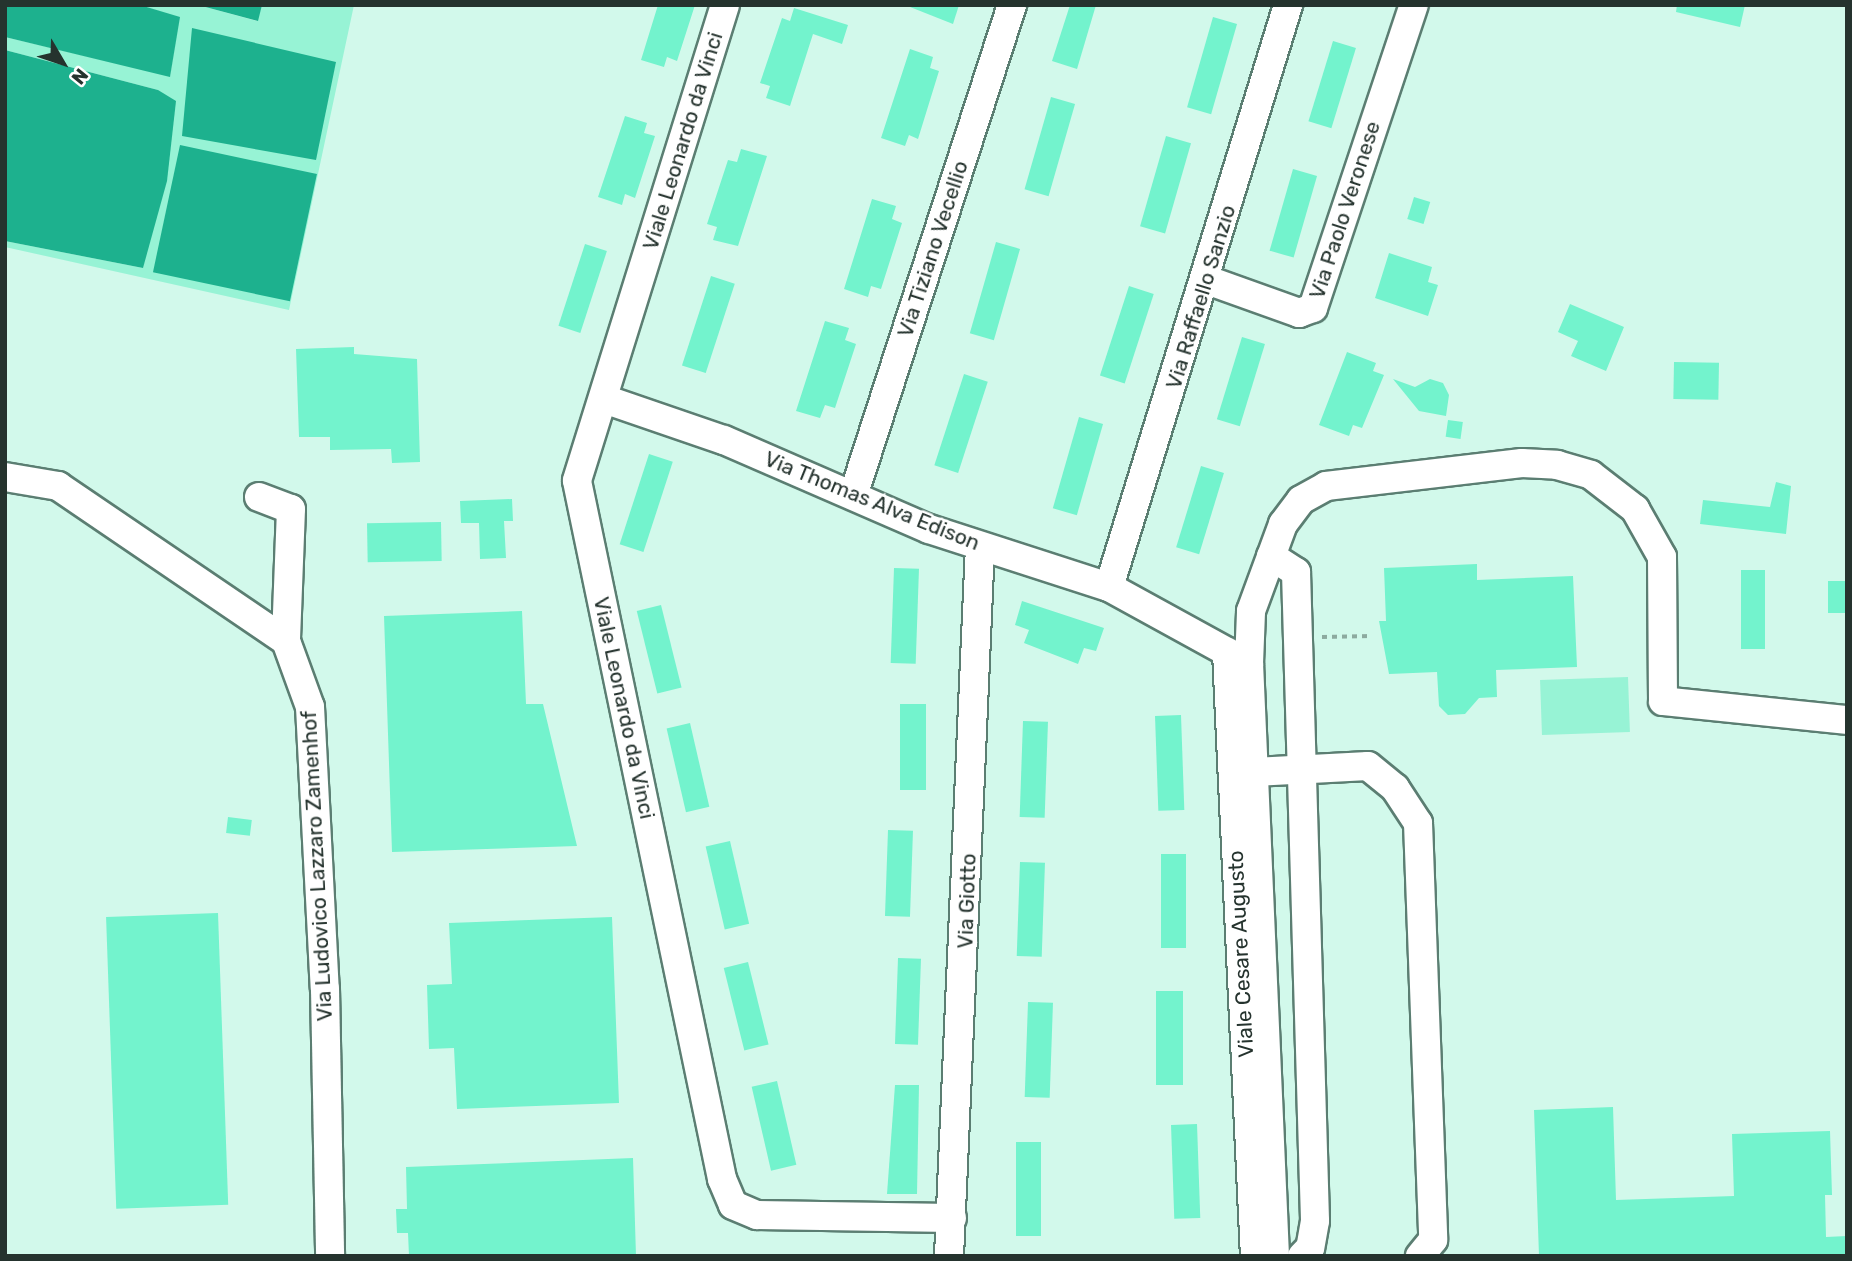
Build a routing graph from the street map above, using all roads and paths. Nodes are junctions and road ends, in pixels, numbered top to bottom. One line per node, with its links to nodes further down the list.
1 (725, 5): 6 (street, Viale Leonardo da Vinci)
2 (1012, 5): 8 (street, Via Tiziano Vecellio)
3 (1288, 5): 5 (street, Via Raffaello Sanzio)
4 (1414, 5): 5 (street, Via Paolo Veronese)
5 (1207, 280): 12 (street, Via Raffaello Sanzio)
6 (604, 399): 8 (street, Via Thomas Alva Edison); 20 (street, Viale Leonardo da Vinci)
7 (5, 477): 15 (street)
8 (854, 493): 10 (street, Via Thomas Alva Edison)
9 (259, 497): 15 (street)
10 (980, 547): 12 (street, Via Thomas Alva Edison); 20 (street, Via Giotto)
11 (1271, 556): 14 (street); 16 (street); 17 (street)
12 (1109, 587): 16 (street, Via Thomas Alva Edison)
13 (1372, 636): 14 (path)
14 (1299, 638): 18 (street)
15 (286, 641): 21 (street, Via Ludovico Lazzaro Zamenhof)
16 (1238, 658): 19 (street, Viale Cesare Augusto); 23 (street, Viale Cesare Augusto)
17 (1847, 720)
18 (1304, 771): 19 (street); 25 (street); 26 (street)
19 (1254, 772): 24 (street, Viale Cesare Augusto)
20 (952, 1218): 22 (street, Via Giotto)
21 (330, 1256)
22 (949, 1256)
23 (1255, 1256)
24 (1275, 1256)
25 (1302, 1256)
26 (1420, 1256)

